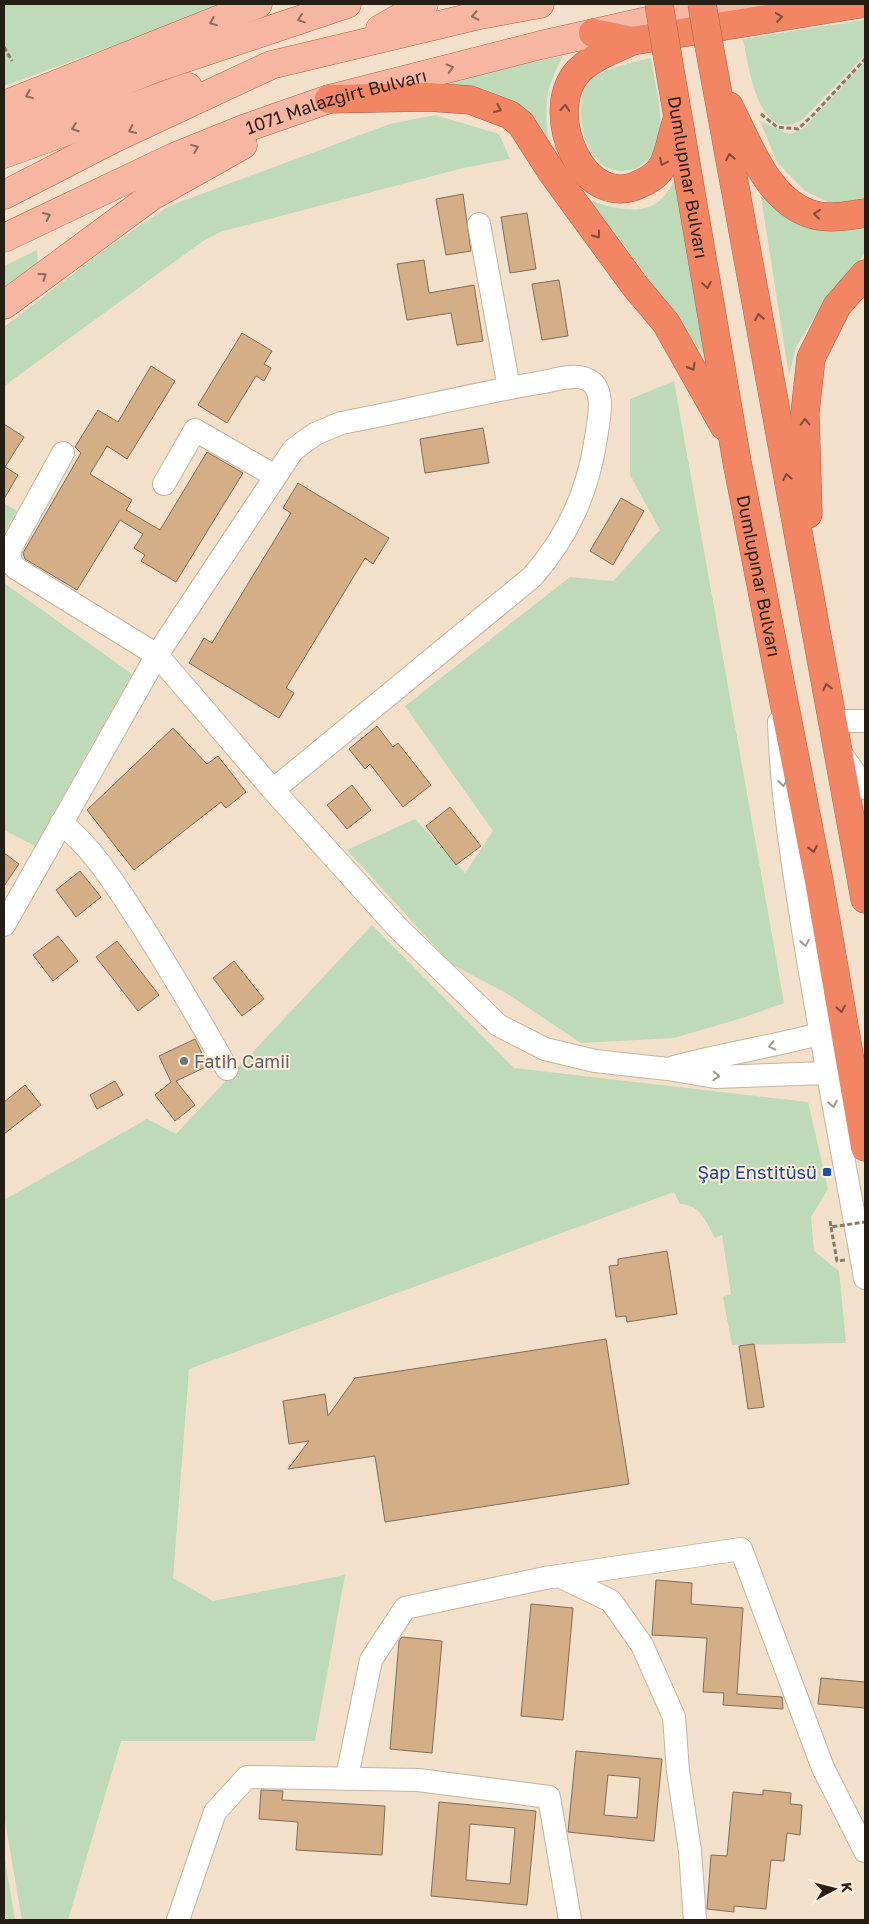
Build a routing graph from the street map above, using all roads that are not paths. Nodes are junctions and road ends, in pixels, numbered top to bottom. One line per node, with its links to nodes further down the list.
1 (258, 4): 15 (main road, one-way to 15)
2 (347, 4): 17 (main road, one-way to 17)
3 (424, 4): 11 (main road)
4 (540, 4): 11 (main road, one-way to 11)
5 (659, 4): 16 (highway, Dumlupınar Bulvarı, bridge)
6 (761, 4): 8 (main road, 1071 Malazgirt Bulvarı)
7 (855, 7): 10 (highway, one-way to 7)
8 (694, 10): 9 (main road, 1071 Malazgirt Bulvarı); 13 (highway, bridge)
9 (593, 33): 10 (highway); 14 (main road, 1071 Malazgirt Bulvarı, one-way to 9)
10 (632, 41): 16 (highway, one-way to 10)
11 (355, 44): 12 (main road)
12 (271, 65): 18 (main road, one-way to 18); 19 (main road, one-way to 19)
13 (716, 80): 20 (highway, one-way to 13); 30 (highway, one-way to 13)
14 (329, 99): 22 (main road, 1071 Malazgirt Bulvarı, one-way to 14); 24 (main road, one-way to 14); 26 (highway, one-way to 26)
15 (4, 105)
16 (678, 116): 26 (highway, Dumlupınar Bulvarı, one-way to 26)
17 (4, 130)
18 (4, 154)
19 (4, 195)
20 (865, 212)
21 (479, 224): 25 (street)
22 (4, 238)
23 (865, 274): 30 (highway, one-way to 23)
24 (4, 305)
25 (510, 388): 28 (street); 37 (street)
26 (735, 447): 32 (highway, Dumlupınar Bulvarı)
27 (63, 453): 31 (street)
28 (275, 476): 29 (street); 31 (street)
29 (164, 484)
30 (811, 611): 33 (highway, one-way to 30)
31 (157, 655): 37 (street); 38 (street)
32 (777, 664): 41 (street, one-way to 41); 45 (highway, Dumlupınar Bulvarı, one-way to 45)
33 (834, 720): 34 (street); 35 (highway)
34 (865, 722)
35 (840, 752): 36 (street); 39 (highway)
36 (865, 788)
37 (273, 790): 43 (street)
38 (61, 823): 40 (street); 42 (street)
39 (865, 899)
40 (4, 924)
41 (819, 1034): 43 (street, one-way to 43); 44 (street)
42 (226, 1069)
43 (668, 1069): 44 (street, one-way to 44)
44 (827, 1073): 46 (street, one-way to 46)
45 (865, 1147)
46 (865, 1278)
47 (559, 1576): 48 (street); 49 (street); 52 (street)
48 (347, 1777): 50 (street); 51 (street)
49 (865, 1851)
50 (178, 1920)
51 (570, 1920)
52 (695, 1920)

